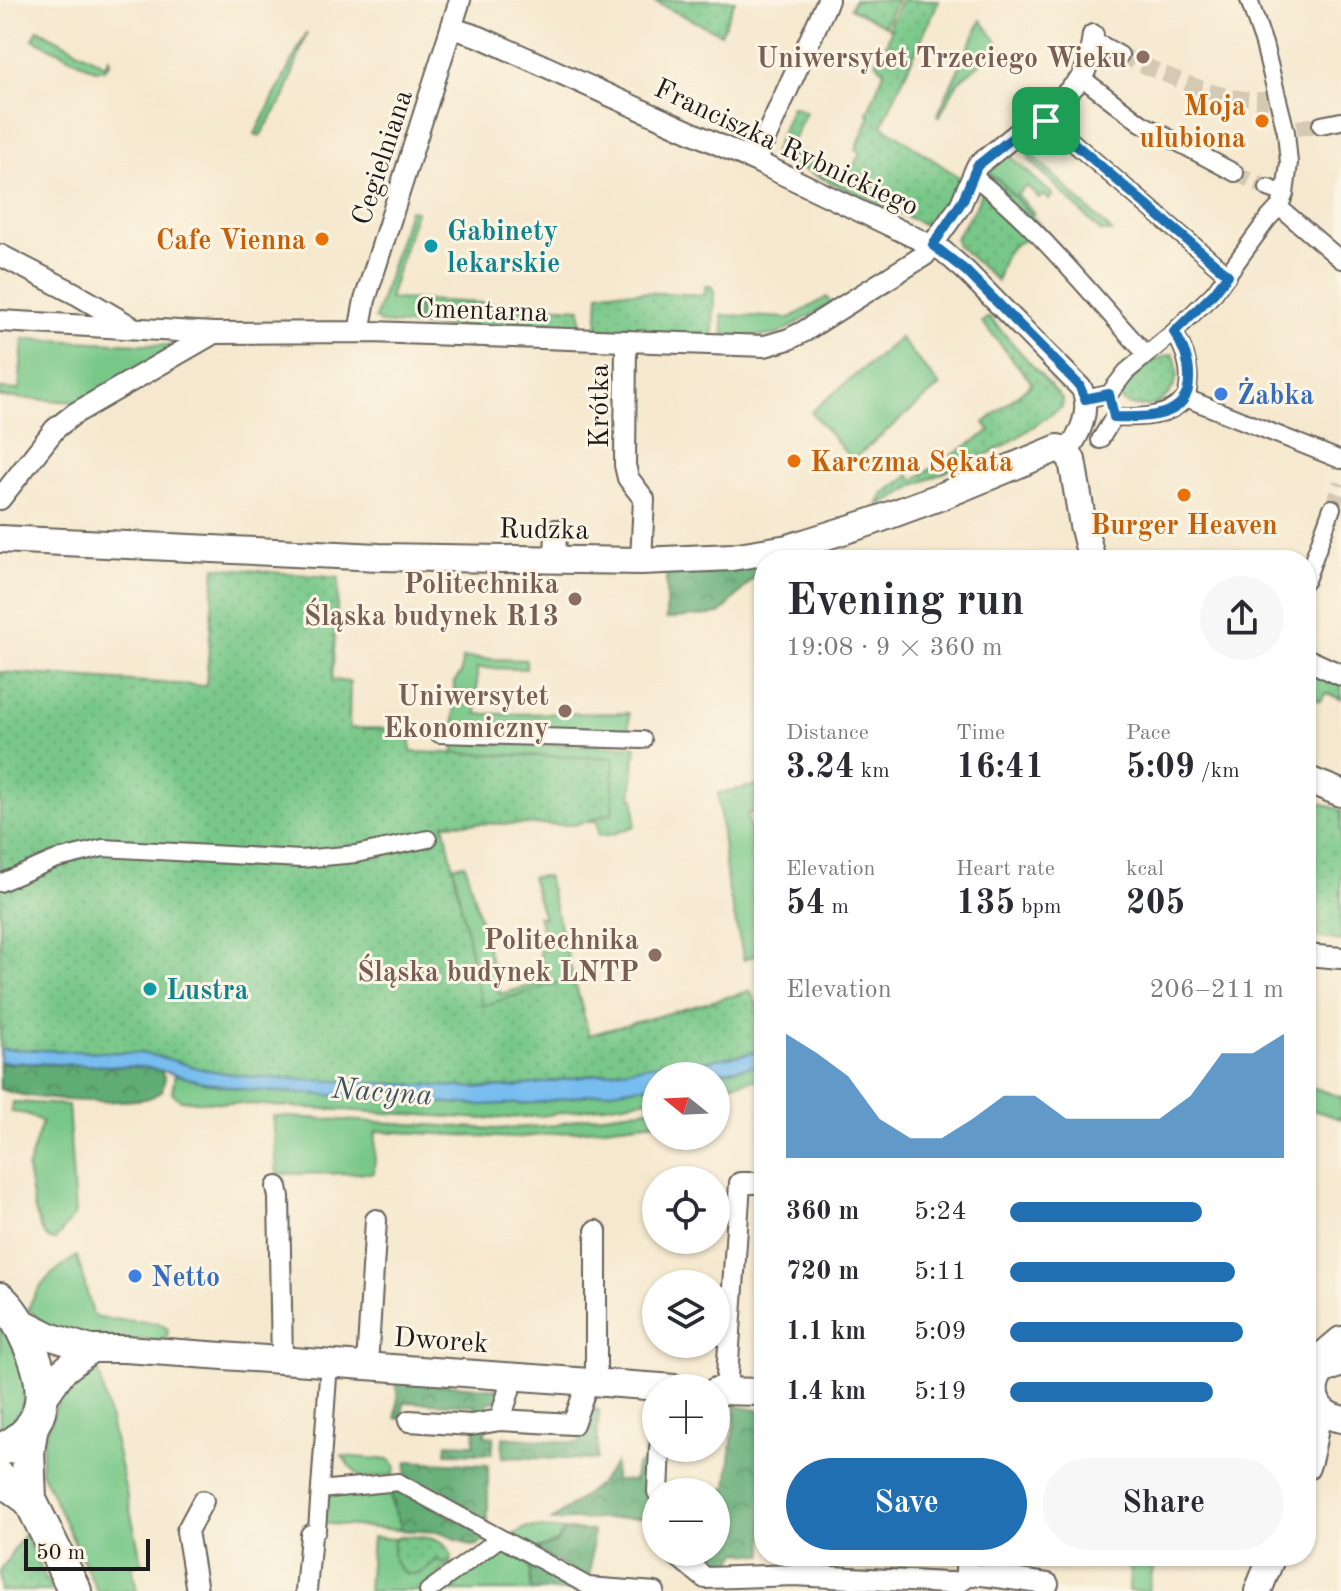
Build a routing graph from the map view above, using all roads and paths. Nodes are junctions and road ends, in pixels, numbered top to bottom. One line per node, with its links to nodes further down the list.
1 (460, 0): 4 (street, Cegielniana)
2 (828, 0): 11 (street)
3 (1249, 0): 15 (street)
4 (452, 28): 11 (street, Franciszka Rybnickiego); 22 (street, Cegielniana)
5 (1093, 42): 6 (street); 7 (street)
6 (1120, 55)
7 (1082, 78): 8 (street, Cmentarna); 12 (street)
8 (1041, 115): 13 (street, Cmentarna); 19 (street)
9 (1341, 121): 10 (street)
10 (1321, 125)
11 (755, 161): 16 (street, Franciszka Rybnickiego)
12 (1235, 173)
13 (973, 176): 16 (street, Cmentarna); 26 (street)
14 (1268, 188): 15 (street)
15 (1282, 201): 18 (street); 19 (street)
16 (933, 245): 25 (street, Cmentarna); 29 (street, Franciszka Rybnickiego)
17 (0, 255): 21 (street)
18 (1341, 260)
19 (1228, 275): 23 (street)
20 (0, 321): 21 (street, Cmentarna)
21 (135, 329): 24 (street, Cmentarna)
22 (359, 332): 24 (street, Cmentarna); 25 (street, Cmentarna)
23 (1174, 332): 26 (street); 28 (street)
24 (214, 333): 34 (street)
25 (626, 342): 43 (street, Krótka)
26 (1146, 354): 27 (street)
27 (1109, 394): 29 (street); 30 (street)
28 (1186, 398): 30 (street); 33 (street)
29 (1085, 399): 32 (street)
30 (1114, 417): 31 (street)
31 (1100, 440)
32 (1067, 452): 38 (street, Rudzka); 39 (street)
33 (1341, 460)
34 (0, 499)
35 (1332, 508): 40 (street)
36 (556, 530): 42 (street)
37 (0, 539): 42 (street, Rudzka)
38 (776, 550)
39 (1089, 550)
40 (1316, 552)
41 (754, 553): 43 (street, Rudzka)
42 (555, 560): 43 (street, Rudzka)
43 (641, 561)
44 (1316, 664): 45 (street)
45 (1341, 675)
46 (439, 734): 47 (street)
47 (643, 740)
48 (1316, 783): 49 (street)
49 (1341, 793)
50 (428, 839): 51 (street)
51 (0, 883)
52 (1316, 956): 53 (street)
53 (1341, 958)
54 (1316, 959): 55 (street)
55 (1341, 974)
56 (754, 1183): 66 (street)
57 (277, 1187): 63 (street)
58 (376, 1220): 65 (street)
59 (596, 1231): 68 (street)
60 (9, 1309): 62 (street, Dworek); 73 (main road)
61 (1341, 1340): 69 (street)
62 (91, 1349): 63 (street, Dworek); 73 (street)
63 (282, 1361): 64 (street, Dworek)
64 (329, 1363): 65 (street, Dworek); 79 (street)
65 (367, 1366): 67 (street, Dworek)
66 (723, 1374)
67 (510, 1376): 68 (street, Dworek); 74 (street)
68 (592, 1382): 70 (street, Dworek); 74 (street)
69 (1325, 1385): 76 (street)
70 (642, 1386)
71 (730, 1391): 72 (street)
72 (754, 1392)
73 (36, 1414): 77 (main road); 80 (main road)
74 (500, 1420): 75 (street)
75 (409, 1421)
76 (1316, 1427)
77 (0, 1450)
78 (0, 1478): 80 (main road)
79 (320, 1490): 82 (street); 83 (street)
80 (30, 1500): 91 (main road)
81 (203, 1501): 92 (street)
82 (311, 1535): 93 (street)
83 (500, 1538): 90 (street); 94 (street)
84 (687, 1566): 88 (street)
85 (967, 1566): 88 (street)
86 (975, 1566): 89 (street)
87 (1268, 1566): 96 (street)
88 (704, 1584)
89 (1048, 1584)
90 (606, 1589): 95 (street)
91 (75, 1591)
92 (197, 1591)
93 (306, 1591)
94 (428, 1591)
95 (656, 1591)
96 (1258, 1591)

